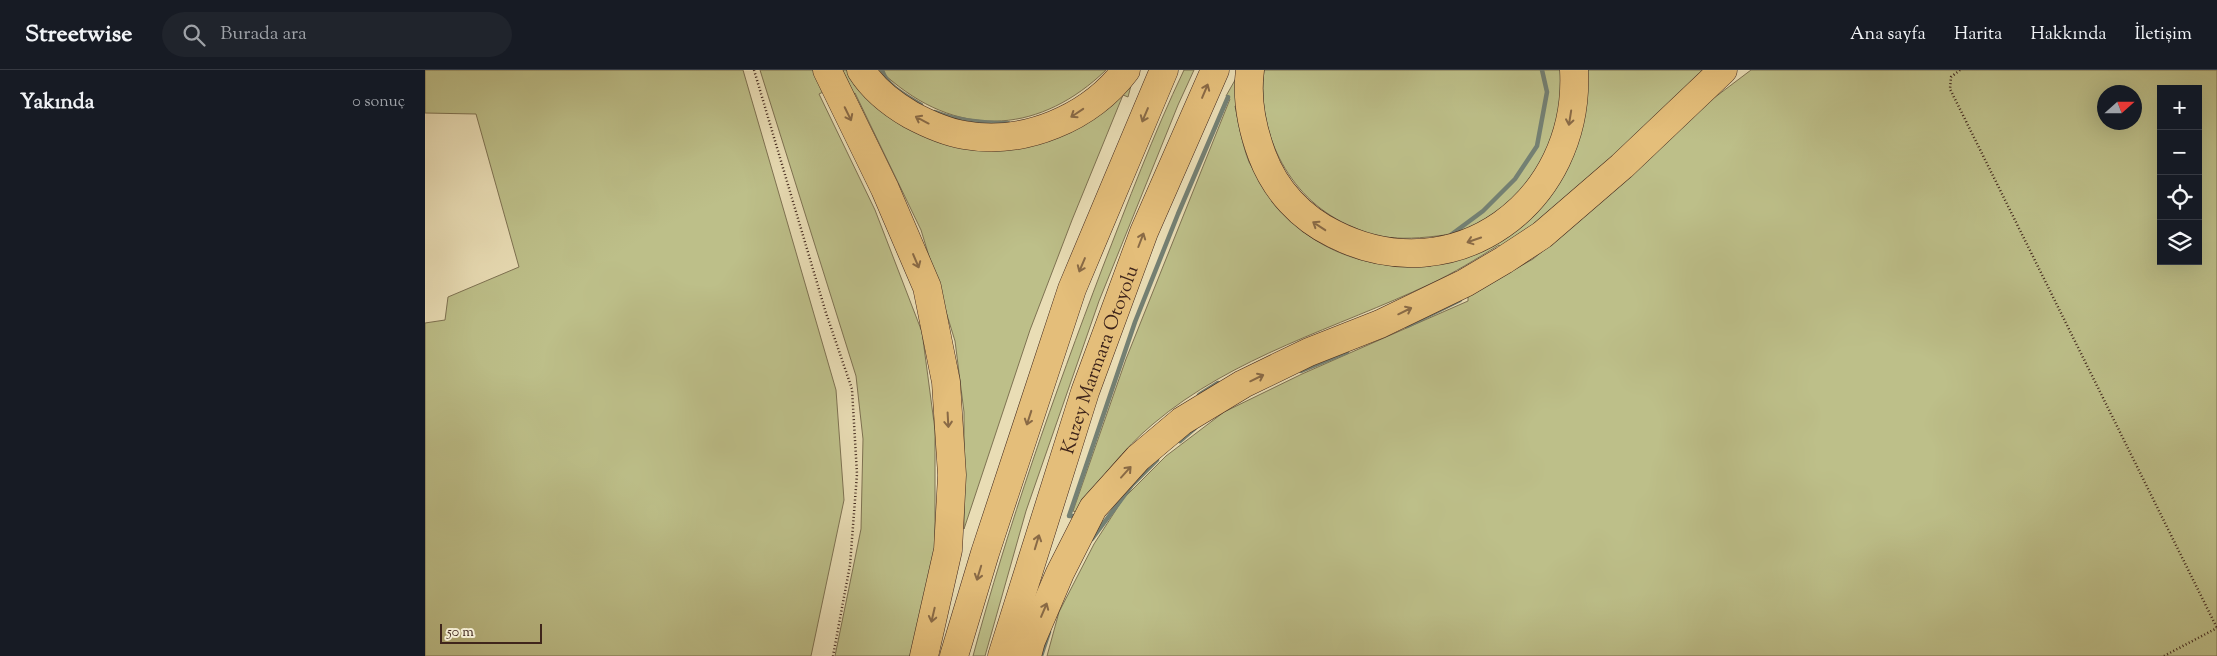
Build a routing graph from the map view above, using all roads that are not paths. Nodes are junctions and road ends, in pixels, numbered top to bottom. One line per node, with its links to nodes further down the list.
1 (827, 70): 9 (highway, one-way to 9)
2 (861, 70): 3 (highway, one-way to 2)
3 (1126, 70)
4 (1164, 70): 10 (highway, one-way to 10)
5 (1215, 70): 11 (highway, Kuzey Marmara Otoyolu, one-way to 5)
6 (1250, 70): 7 (highway, one-way to 6)
7 (1574, 70)
8 (1723, 70): 12 (highway, one-way to 8)
9 (924, 656)
10 (954, 656)
11 (1002, 656)
12 (1027, 656)

